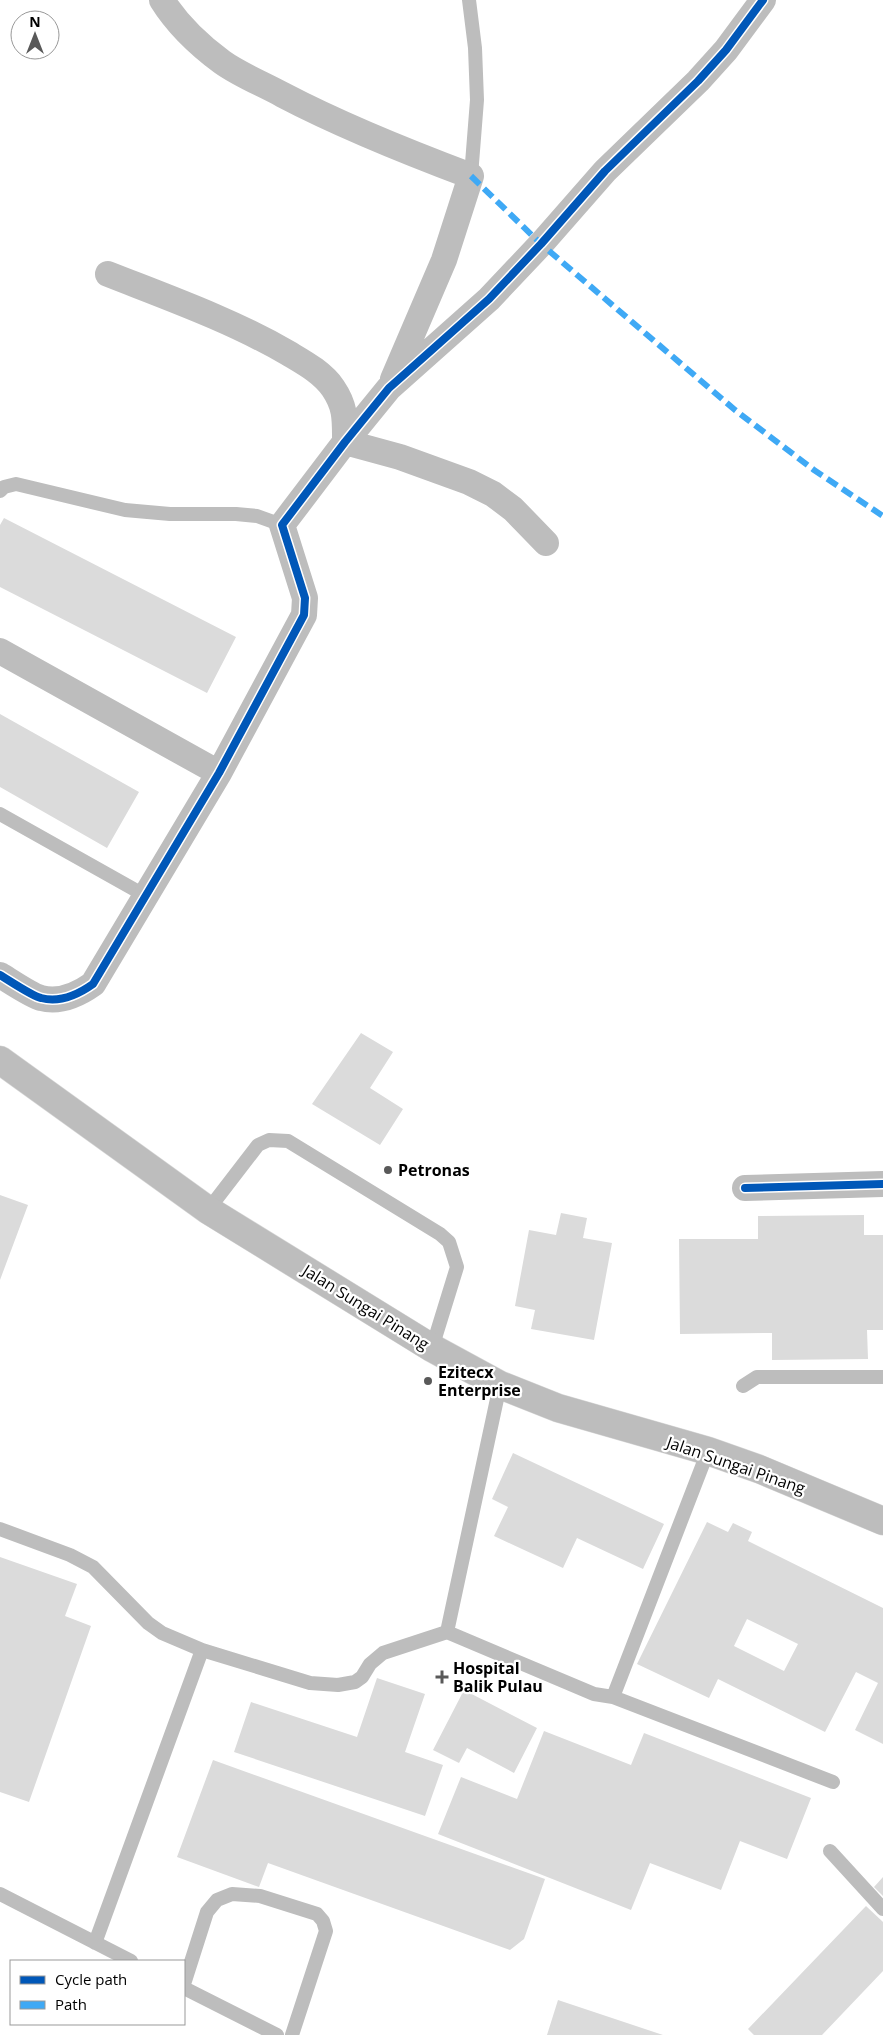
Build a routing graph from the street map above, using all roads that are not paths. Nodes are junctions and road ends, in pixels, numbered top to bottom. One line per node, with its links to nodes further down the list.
1 (162, 0): 4 (street)
2 (469, 0): 4 (lane)
3 (763, 0): 6 (street)
4 (471, 176): 6 (street)
5 (108, 274): 7 (street)
6 (389, 388): 7 (street)
7 (345, 442): 9 (street); 10 (street)
8 (0, 491): 9 (lane)
9 (282, 525): 12 (street)
10 (546, 543)
11 (0, 651): 12 (street)
12 (219, 773): 14 (street)
13 (0, 814): 14 (lane)
14 (146, 896): 15 (street)
15 (0, 975)
16 (0, 1060): 19 (main road, Jalan Sungai Pinang)
17 (883, 1184): 18 (street)
18 (745, 1188)
19 (208, 1210): 20 (main road, Jalan Sungai Pinang); 20 (lane)
20 (432, 1348): 22 (main road, Jalan Sungai Pinang)
21 (883, 1377): 23 (lane)
22 (500, 1385): 24 (main road, Jalan Sungai Pinang); 27 (lane)
23 (743, 1386)
24 (708, 1452): 25 (main road, Jalan Sungai Pinang); 29 (lane)
25 (883, 1521)
26 (0, 1529): 28 (lane)
27 (447, 1632): 28 (lane); 29 (lane)
28 (202, 1650): 34 (lane)
29 (613, 1697): 30 (lane)
30 (834, 1782)
31 (830, 1852): 33 (lane)
32 (0, 1894): 34 (lane)
33 (883, 1909)
34 (95, 1943): 35 (lane)
35 (129, 1960)
36 (185, 1981): 39 (lane)
37 (185, 1989): 38 (lane)
38 (277, 2035)
39 (292, 2035)

